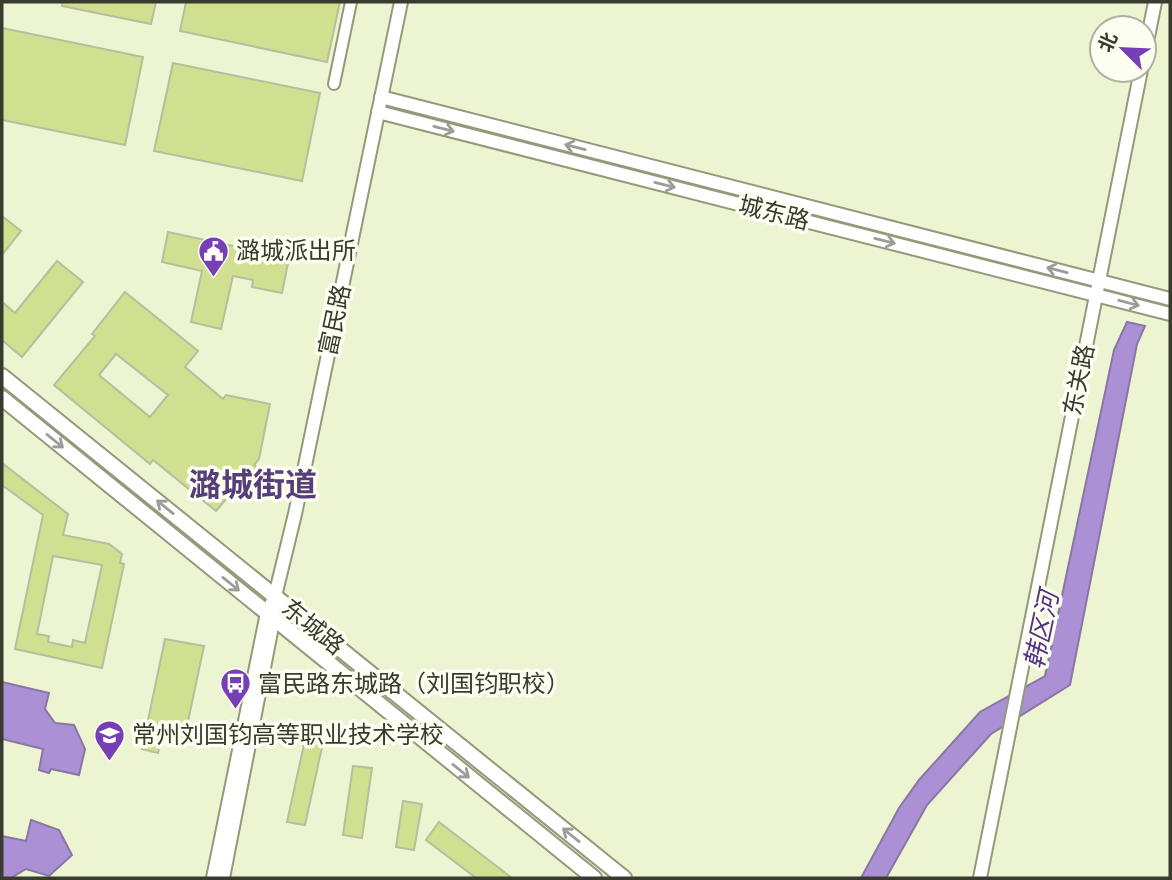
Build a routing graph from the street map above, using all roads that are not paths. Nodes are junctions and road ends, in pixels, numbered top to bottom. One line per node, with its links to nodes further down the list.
1 (351, 2): 3 (street)
2 (401, 2): 5 (street, 富民路)
3 (334, 84)
4 (1138, 84): 7 (street, 东关路)
5 (381, 97): 6 (street, 富民路); 7 (street, 城东路, one-way to 5)
6 (378, 112): 8 (street, 城东路, one-way to 8); 13 (street, 富民路)
7 (1098, 281): 8 (street, 东关路); 9 (street, 城东路)
8 (1096, 295): 10 (street, 城东路, one-way to 10); 19 (street, 东关路)
9 (1170, 299)
10 (1170, 314)
11 (2, 376): 13 (main road, 东城路, one-way to 11)
12 (2, 398): 14 (main road, 东城路, one-way to 14)
13 (275, 596): 14 (street, 富民路); 18 (main road, 东城路, one-way to 13)
14 (271, 617): 15 (street, 富民路); 16 (street, 富民路); 17 (main road, 东城路, one-way to 17)
15 (213, 878)
16 (223, 878)
17 (594, 878)
18 (624, 878)
19 (980, 878)

